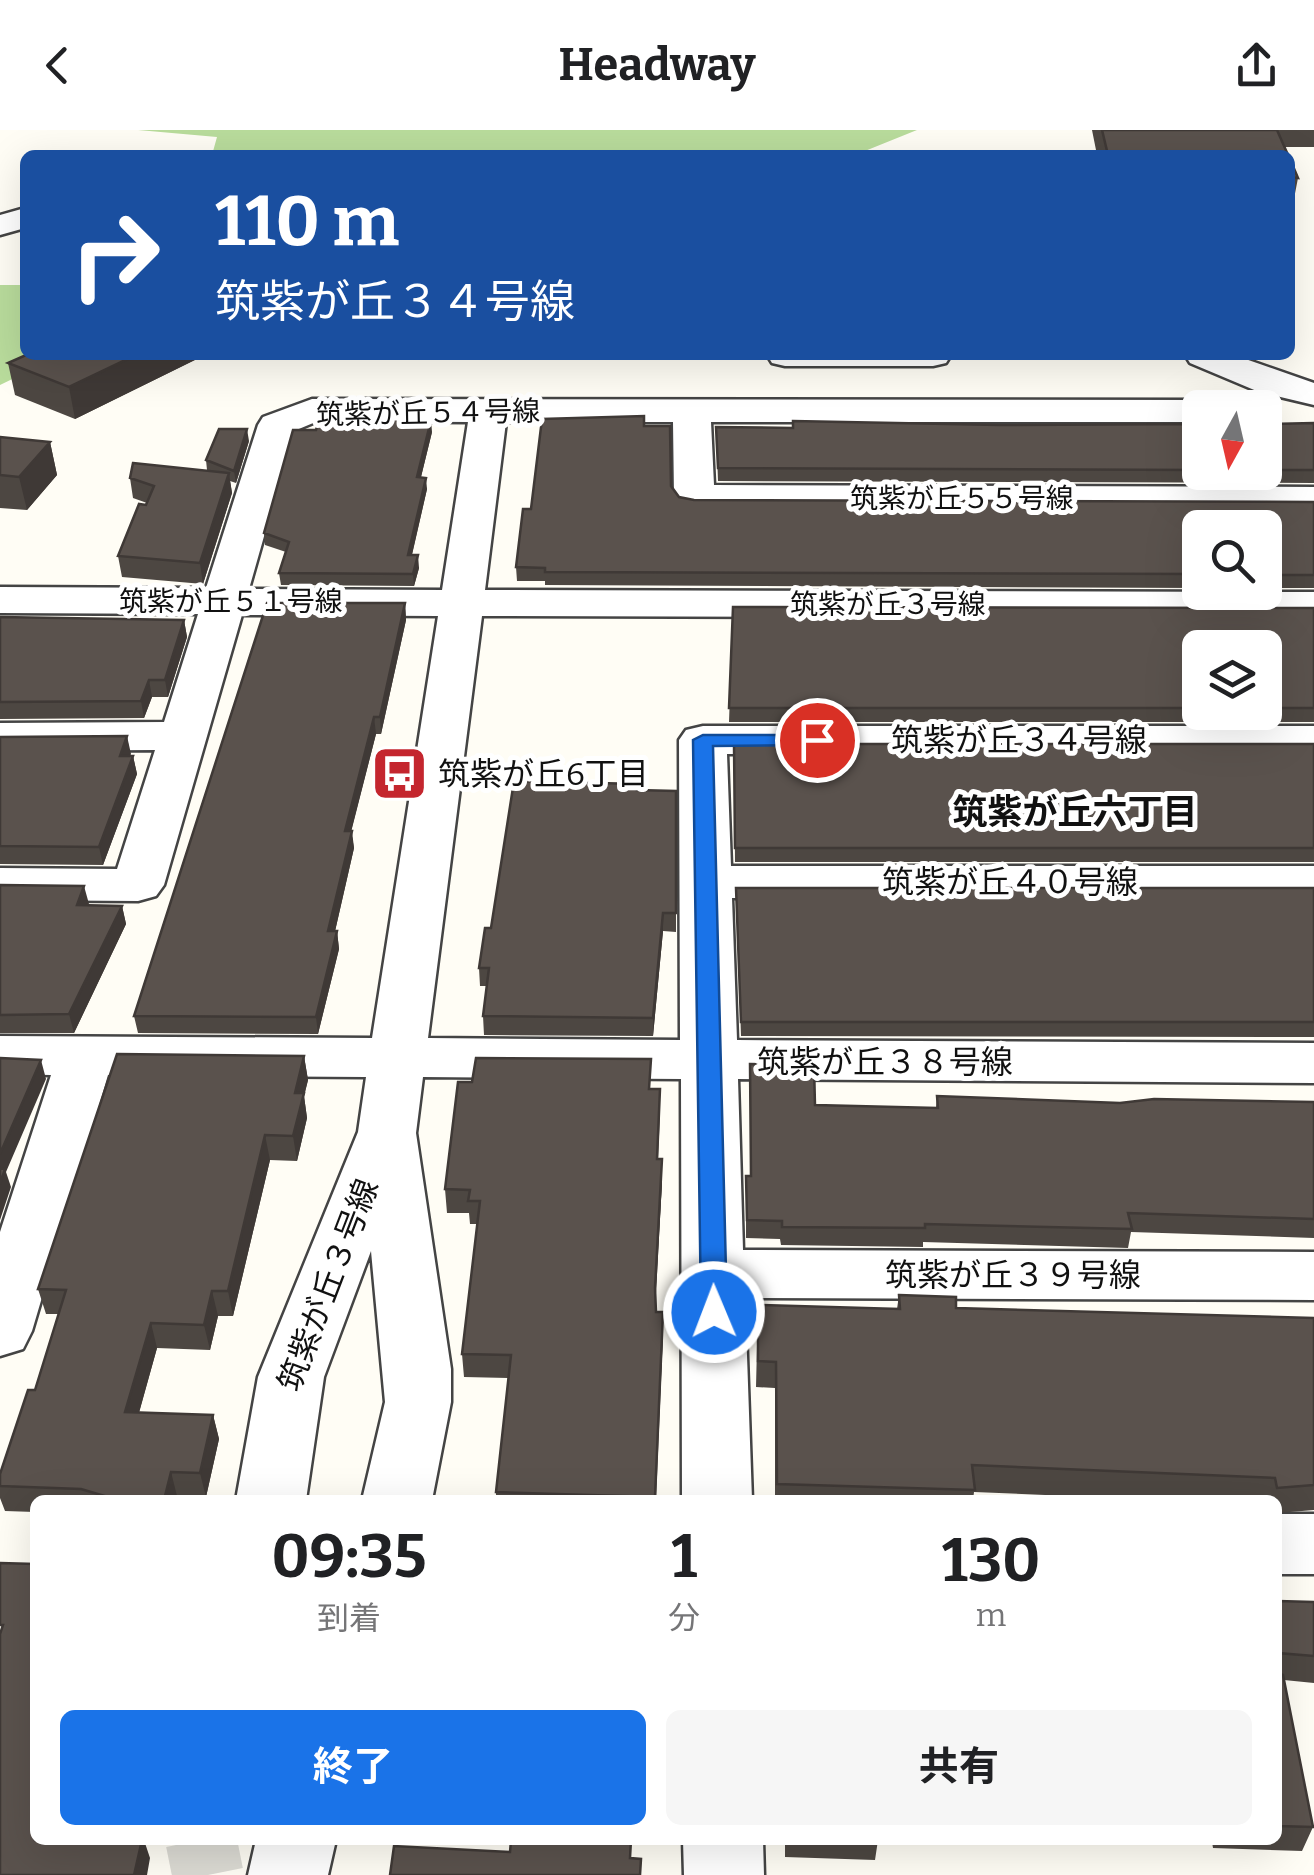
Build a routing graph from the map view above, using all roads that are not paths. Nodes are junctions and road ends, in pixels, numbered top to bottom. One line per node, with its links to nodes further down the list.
1 (1215, 360): 2 (street)
2 (1314, 394)
3 (1182, 411): 7 (street, 筑紫が丘５４号線)
4 (1282, 411): 5 (street)
5 (1314, 411)
6 (488, 412): 7 (street, 筑紫が丘５４号線); 10 (street, 筑紫が丘５４号線); 11 (street, 筑紫が丘３号線)
7 (692, 412): 8 (street, 筑紫が丘５５号線)
8 (1314, 499)
9 (0, 600): 10 (street, 筑紫が丘５１号線)
10 (225, 601): 11 (street, 筑紫が丘５１号線); 13 (street, 筑紫が丘５４号線)
11 (462, 603): 12 (street, 筑紫が丘３号線); 21 (street, 筑紫が丘３号線)
12 (1314, 605)
13 (184, 736): 14 (street); 18 (street, 筑紫が丘５４号線)
14 (0, 737)
15 (1314, 740): 16 (street, 筑紫が丘３４号線)
16 (706, 882): 17 (street, 筑紫が丘４０号線); 22 (street, 筑紫が丘３４号線)
17 (1314, 882)
18 (0, 884)
19 (0, 1055): 20 (street)
20 (86, 1055): 21 (street); 25 (street)
21 (395, 1055): 22 (street, 筑紫が丘３８号線); 24 (street, 筑紫が丘３号線)
22 (709, 1062): 23 (street, 筑紫が丘３８号線); 26 (street, 筑紫が丘３４号線)
23 (1314, 1063)
24 (386, 1132): 29 (street, 筑紫が丘３号線); 30 (street, 筑紫が丘３号線)
25 (10, 1268): 28 (street)
26 (713, 1274): 27 (street, 筑紫が丘３９号線); 31 (street, 筑紫が丘３４号線)
27 (1314, 1276)
28 (0, 1331)
29 (272, 1495)
30 (399, 1495)
31 (718, 1495)
32 (1282, 1544): 33 (street)
33 (1314, 1544)
34 (723, 1845): 35 (street)
35 (724, 1875)

